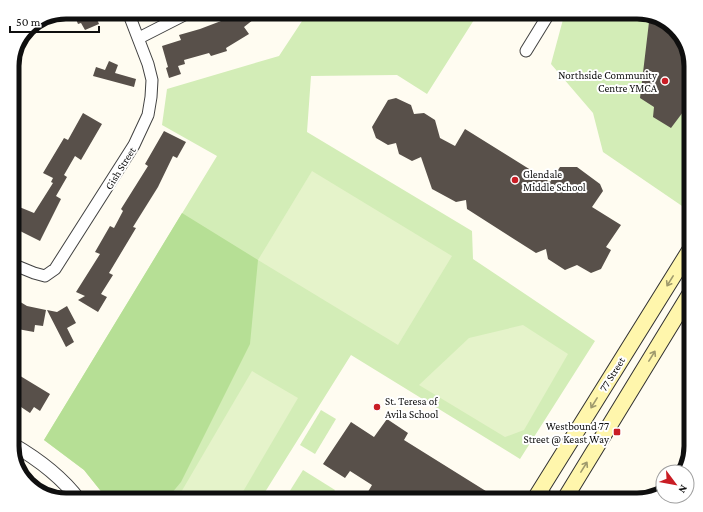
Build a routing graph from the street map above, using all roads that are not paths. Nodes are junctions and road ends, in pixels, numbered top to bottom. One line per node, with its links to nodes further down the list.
1 (131, 19): 4 (street, Gish Street)
2 (176, 19): 4 (street)
3 (546, 19): 5 (street)
4 (138, 38): 7 (street, Gish Street)
5 (526, 51)
6 (684, 260): 11 (main road, 77 Street, one-way to 11)
7 (19, 267)
8 (684, 303): 12 (main road, one-way to 8)
9 (19, 448): 10 (street)
10 (73, 493)
11 (543, 493)
12 (568, 493)

